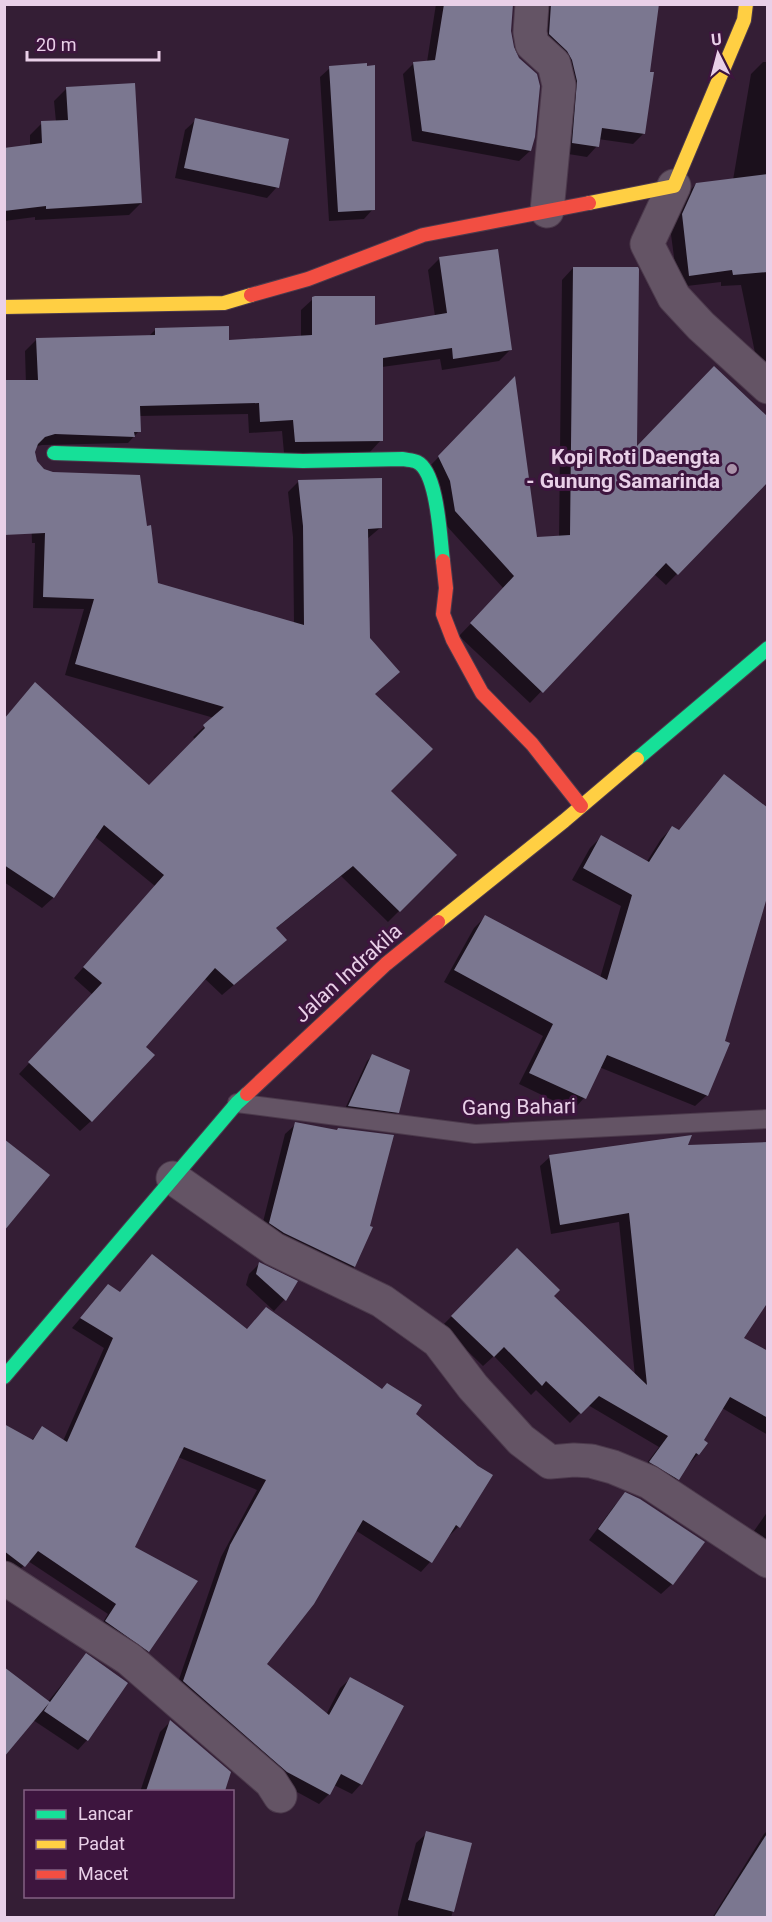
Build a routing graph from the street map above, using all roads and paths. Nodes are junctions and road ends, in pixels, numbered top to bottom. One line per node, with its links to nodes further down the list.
1 (532, 4): 4 (street)
2 (746, 4): 3 (street)
3 (674, 186): 4 (street); 6 (street)
4 (547, 211): 5 (street)
5 (4, 307)
6 (768, 387)
7 (54, 453): 9 (street)
8 (768, 648): 9 (street, Jalan Indrakila)
9 (581, 806): 10 (street, Jalan Indrakila)
10 (237, 1103): 11 (lane, Gang Bahari); 12 (street, Jalan Indrakila)
11 (768, 1119)
12 (173, 1178): 13 (street, Jalan Indrakila); 14 (street)
13 (4, 1377)
14 (768, 1561)
15 (4, 1578): 16 (street)
16 (280, 1796)

